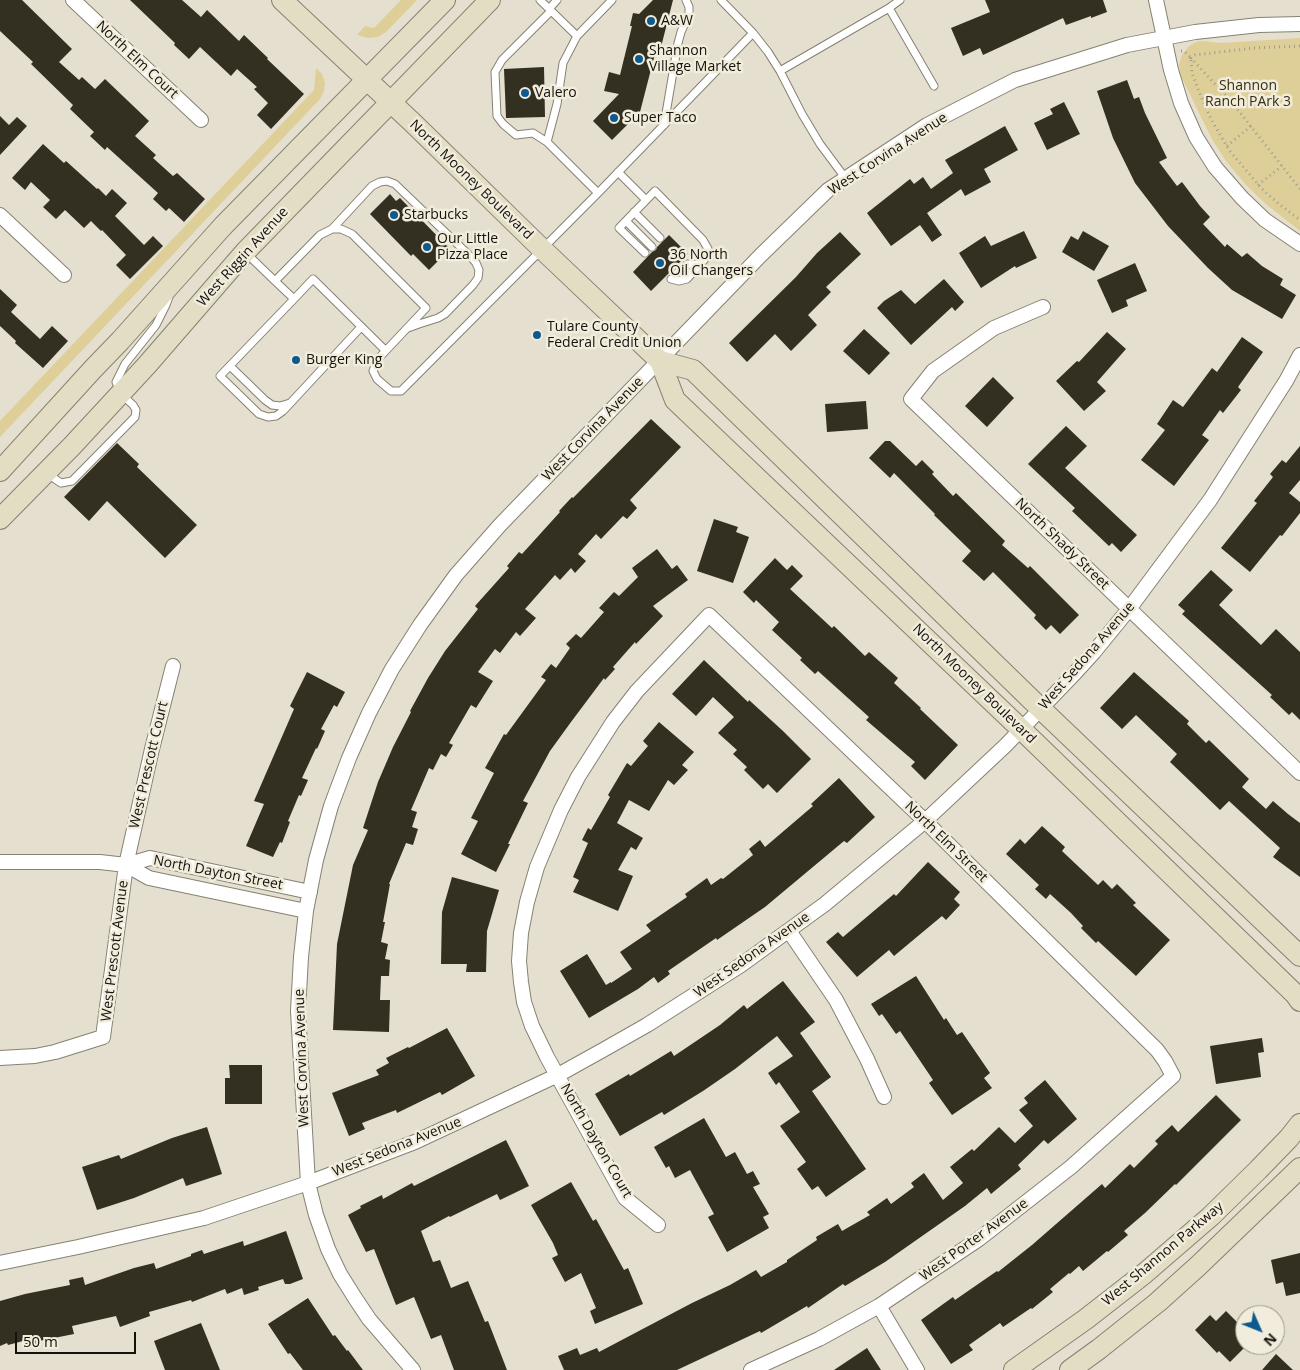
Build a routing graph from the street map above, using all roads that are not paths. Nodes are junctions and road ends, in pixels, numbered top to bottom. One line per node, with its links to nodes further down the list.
1 (73, 0): 22 (street, North Elm Court)
2 (282, 0): 19 (street, North Mooney Boulevard)
3 (445, 0): 19 (street)
4 (490, 0): 21 (street, West Riggin Avenue)
5 (540, 0): 13 (lane)
6 (557, 0): 13 (lane)
7 (612, 0): 16 (lane)
8 (686, 0): 23 (lane)
9 (721, 0): 15 (lane)
10 (900, 0): 12 (lane)
11 (1156, 0): 17 (street)
12 (889, 8): 18 (lane); 20 (lane)
13 (550, 10): 16 (lane); 24 (lane)
14 (1300, 24): 17 (street, West Corvina Avenue)
15 (753, 33): 18 (lane); 23 (lane)
16 (577, 36): 24 (lane)
17 (1164, 38): 26 (street, West Corvina Avenue); 36 (street)
18 (780, 72): 26 (lane)
19 (367, 80): 21 (street, North Mooney Boulevard); 47 (street)
20 (934, 86)
21 (390, 102): 38 (street, North Mooney Boulevard); 39 (street, West Riggin Avenue)
22 (202, 120)
23 (664, 125): 25 (lane)
24 (547, 142): 27 (lane)
25 (618, 172): 27 (lane); 28 (lane)
26 (846, 179): 55 (street, West Corvina Avenue)
27 (598, 193): 38 (lane)
28 (646, 200): 29 (lane); 41 (lane)
29 (634, 212): 32 (lane); 35 (lane)
30 (0, 215): 45 (street)
31 (343, 218): 33 (lane); 34 (lane); 52 (lane)
32 (626, 221): 37 (lane); 40 (lane)
33 (332, 229): 34 (lane); 48 (lane)
34 (352, 234): 52 (lane)
35 (660, 238)
36 (1300, 244)
37 (652, 247)
38 (542, 249): 53 (lane); 55 (street, North Mooney Boulevard)
39 (245, 252): 48 (lane); 57 (street, West Riggin Avenue)
40 (645, 254)
41 (702, 263): 42 (lane); 44 (lane)
42 (687, 264)
43 (678, 272): 44 (lane)
44 (694, 272): 46 (lane)
45 (64, 276)
46 (671, 279)
47 (174, 281): 57 (lane); 59 (street)
48 (275, 281): 49 (lane)
49 (294, 299): 51 (lane); 56 (lane)
50 (1043, 307): 61 (street, North Shady Street)
51 (361, 327): 53 (lane); 58 (lane)
52 (406, 329): 53 (lane)
53 (385, 350)
54 (1300, 356): 61 (street, West Sedona Avenue)
55 (660, 361): 64 (street, North Mooney Boulevard); 65 (street, North Mooney Boulevard); 70 (street, West Corvina Avenue)
56 (230, 366): 58 (lane); 58 (lane)
57 (121, 394): 60 (street, West Riggin Avenue)
58 (290, 403)
59 (0, 472)
60 (0, 519)
61 (1129, 609): 64 (street, West Sedona Avenue); 66 (street, North Shady Street)
62 (709, 615): 67 (street, North Elm Street); 76 (street, North Dayton Court)
63 (173, 666): 69 (street, West Prescott Court)
64 (1041, 710): 65 (street, West Sedona Avenue); 73 (street, North Mooney Boulevard)
65 (1022, 730): 67 (street, West Sedona Avenue); 74 (street, North Mooney Boulevard)
66 (1300, 773)
67 (925, 821): 72 (street, West Sedona Avenue); 77 (street, North Elm Street)
68 (0, 862): 69 (street, North Dayton Street)
69 (126, 865): 70 (street, North Dayton Street); 71 (street, North Dayton Street); 75 (street, West Prescott Avenue)
70 (310, 892): 71 (street, West Corvina Avenue)
71 (306, 911): 81 (street, West Corvina Avenue)
72 (789, 931): 76 (street, West Sedona Avenue); 78 (street)
73 (1300, 956)
74 (1300, 1001)
75 (0, 1058)
76 (558, 1075): 81 (street, West Sedona Avenue); 82 (street, North Dayton Court)
77 (1173, 1076): 84 (street, West Porter Avenue)
78 (884, 1097)
79 (1300, 1124): 88 (street, West Shannon Parkway)
80 (1300, 1168): 89 (street, West Shannon Parkway)
81 (308, 1182): 83 (street, West Sedona Avenue); 85 (street, West Corvina Avenue)
82 (658, 1225)
83 (0, 1263)
84 (879, 1306): 86 (street, West Porter Avenue); 87 (street)
85 (413, 1370)
86 (751, 1370)
87 (917, 1370)
88 (1014, 1370)
89 (1070, 1370)

